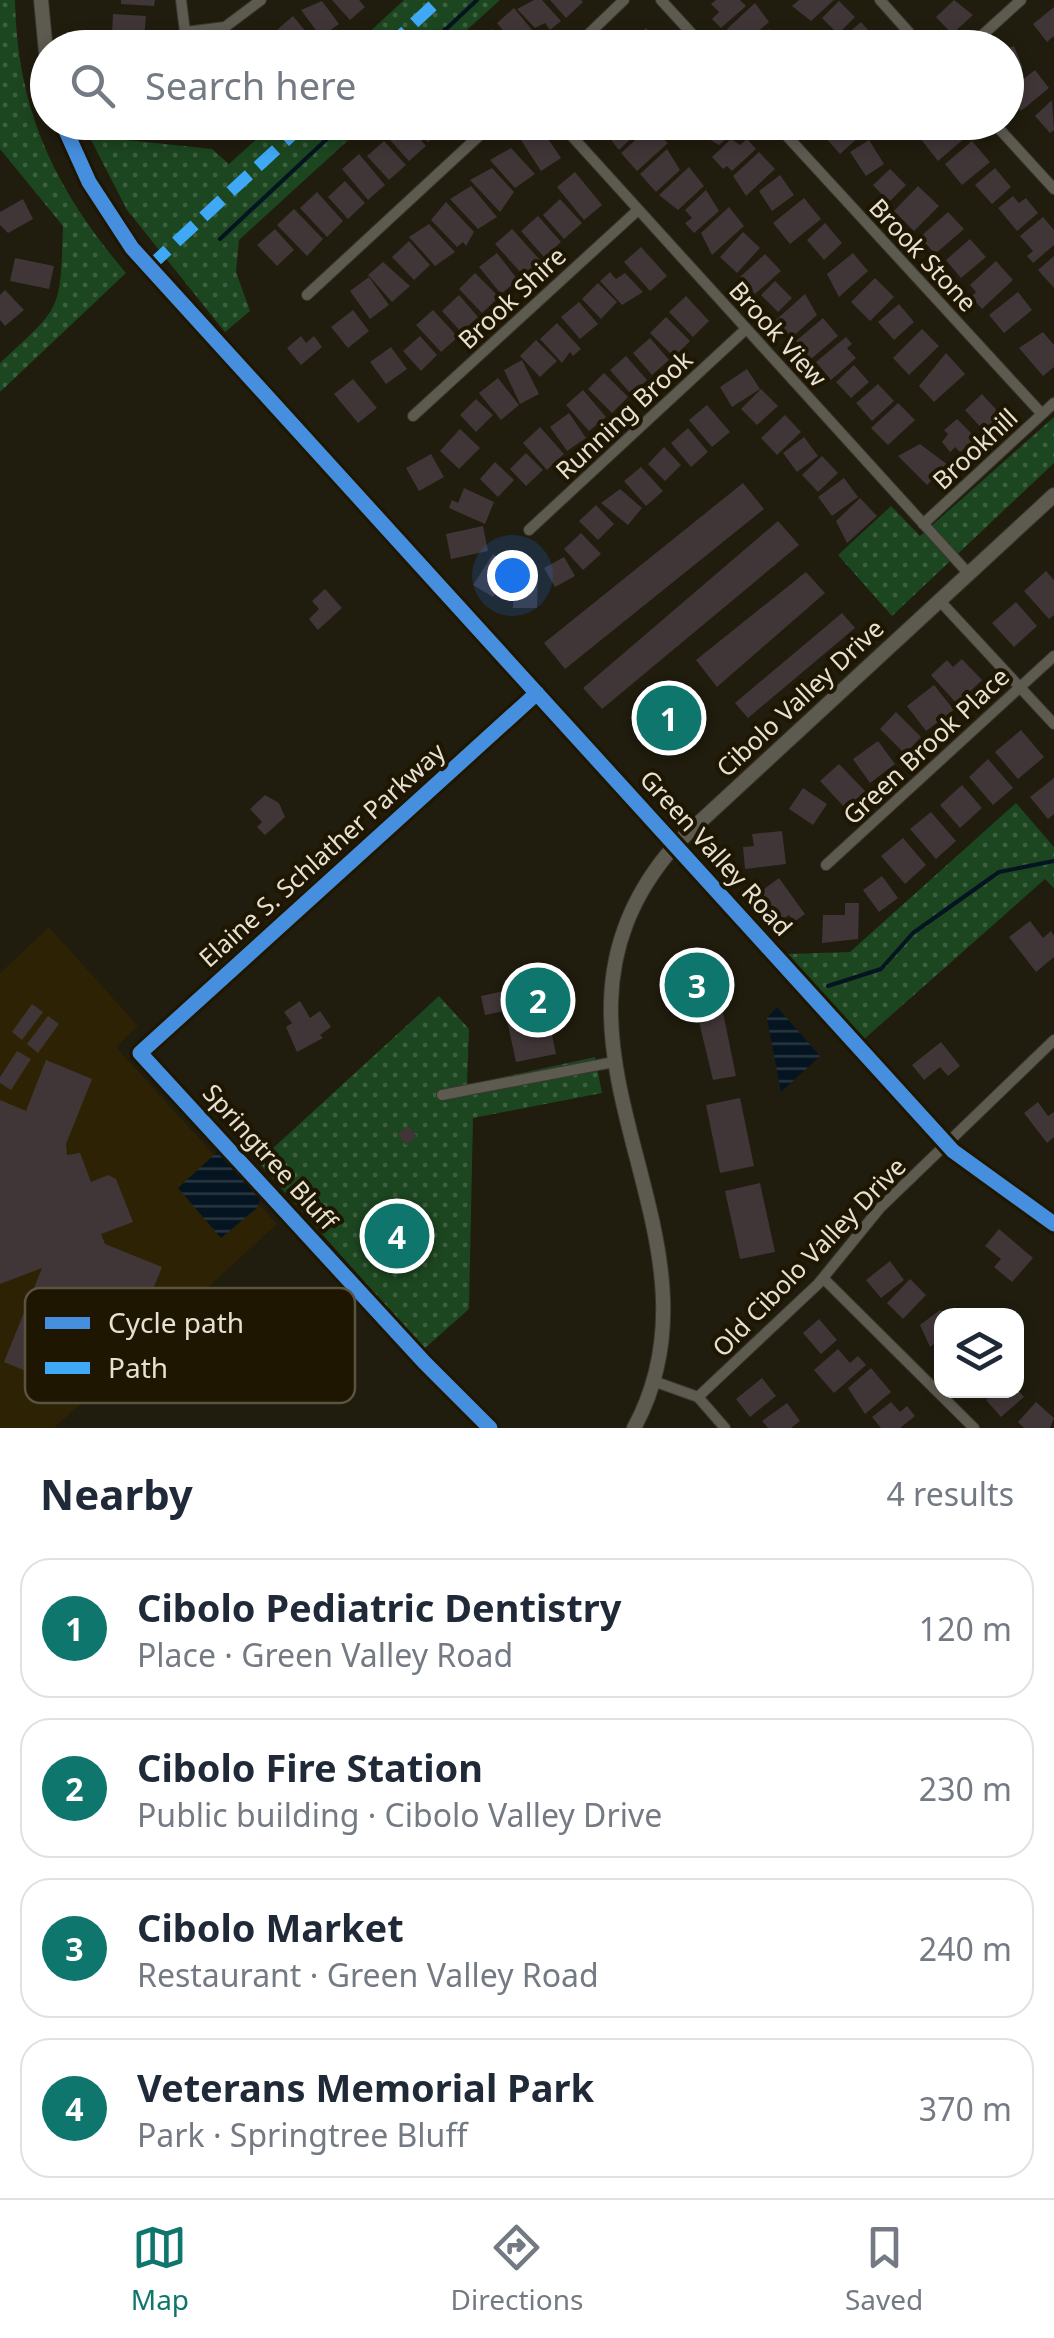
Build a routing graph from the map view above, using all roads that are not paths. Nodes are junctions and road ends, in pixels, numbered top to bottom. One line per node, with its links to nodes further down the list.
1 (41, 0): 8 (street)
2 (182, 0): 9 (street)
3 (262, 0): 10 (street)
4 (624, 0): 11 (street)
5 (661, 0): 12 (street)
6 (880, 0): 13 (street)
7 (1021, 0): 14 (street)
8 (44, 30)
9 (185, 30)
10 (201, 30)
11 (593, 30)
12 (688, 30)
13 (907, 30)
14 (988, 30)
15 (70, 140): 34 (street, Green Valley Road)
16 (475, 140): 22 (street)
17 (575, 140): 21 (street, Brook View)
18 (791, 140): 25 (street, Brook Stone)
19 (1009, 140): 20 (street)
20 (1054, 189)
21 (638, 210): 23 (street, Brook View); 26 (street, Brook Shire)
22 (307, 295)
23 (746, 329): 28 (street, Brook View); 29 (street, Running Brook)
24 (1054, 403): 25 (street, Brookhill)
25 (1042, 414): 28 (street, Brookhill)
26 (413, 416)
27 (1054, 494): 30 (street, Cibolo Valley Drive)
28 (924, 524): 30 (street, Brook View)
29 (529, 530)
30 (968, 573): 31 (street, Cibolo Valley Drive)
31 (939, 600): 33 (street); 36 (street, Cibolo Valley Drive)
32 (1054, 656): 33 (street, Green Brook Place)
33 (1020, 687): 35 (street); 37 (street, Green Brook Place)
34 (537, 693): 36 (street, Green Valley Road); 39 (street, Elaine S. Schlather Parkway)
35 (1054, 724)
36 (676, 844): 40 (street, Cibolo Valley Drive); 42 (street, Green Valley Road)
37 (826, 865)
38 (1054, 1040): 42 (street, Old Cibolo Valley Drive)
39 (140, 1052): 47 (street, Springtree Bluff)
40 (614, 1062): 41 (street); 45 (street, Cibolo Valley Drive)
41 (442, 1095)
42 (947, 1144): 43 (street, Green Valley Road); 44 (street, Old Cibolo Valley Drive)
43 (1054, 1224)
44 (823, 1278): 46 (street, Old Cibolo Valley Drive); 50 (street)
45 (656, 1382): 46 (street); 48 (street, Cibolo Valley Drive)
46 (698, 1397): 49 (street)
47 (490, 1427)
48 (634, 1428)
49 (726, 1428)
50 (974, 1428)

